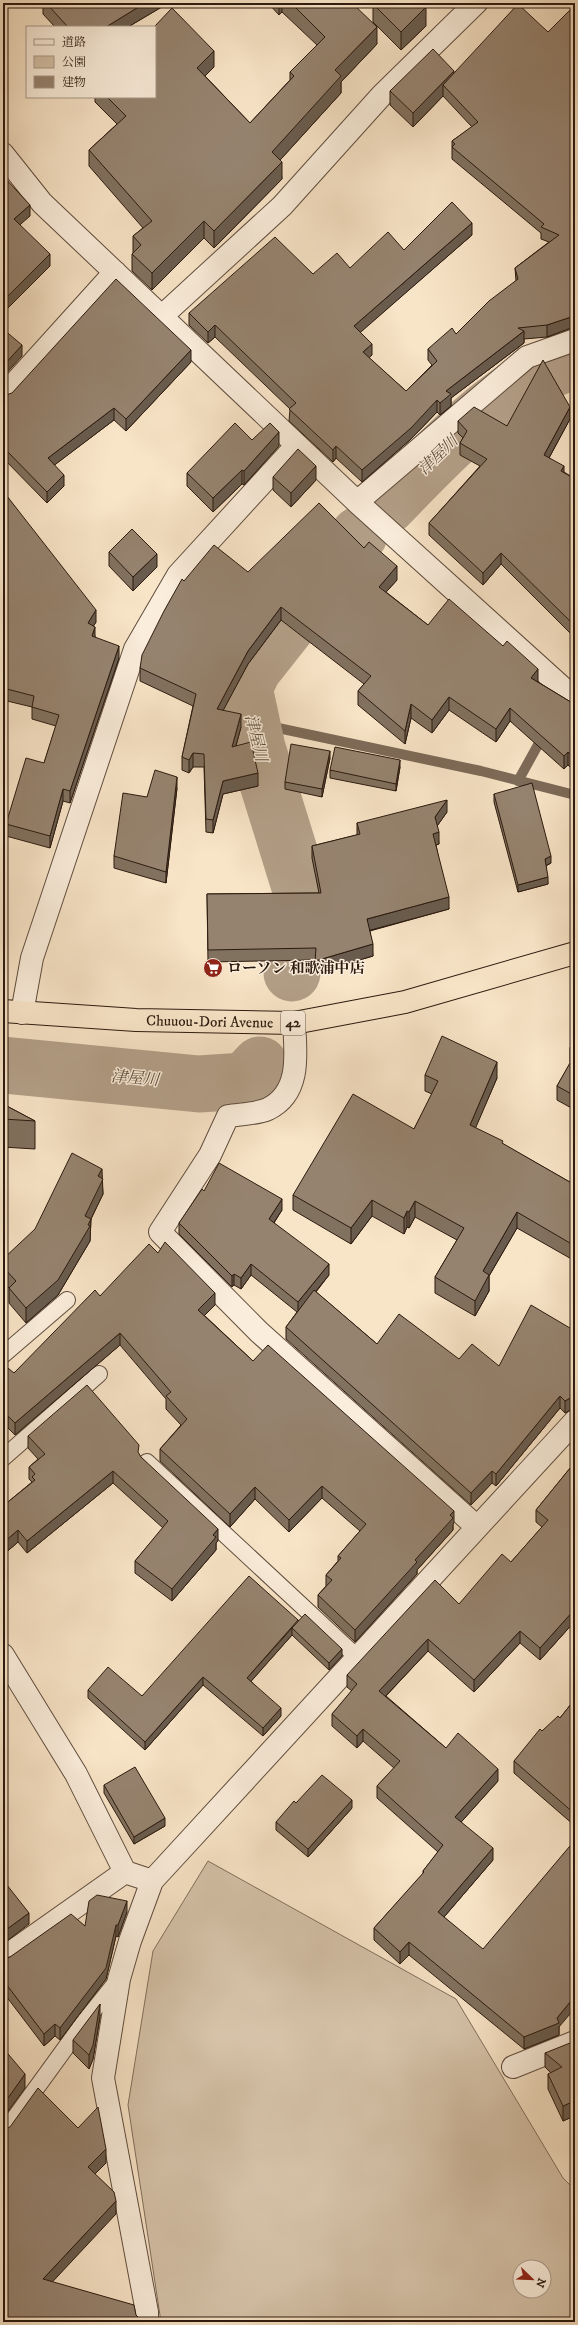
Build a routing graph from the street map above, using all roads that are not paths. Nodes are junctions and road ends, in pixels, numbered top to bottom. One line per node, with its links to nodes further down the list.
1 (476, 3): 4 (street)
2 (3, 154): 3 (street)
3 (115, 272): 4 (street); 6 (street)
4 (162, 316): 7 (street)
5 (575, 340): 8 (street)
6 (3, 396)
7 (297, 444): 8 (street); 11 (street)
8 (358, 502): 9 (street)
9 (575, 699)
10 (575, 953): 12 (highway, Chuuou-Dori Avenue / 42)
11 (13, 1012): 12 (highway, Chuuou-Dori Avenue / 42)
12 (294, 1023): 19 (street)
13 (67, 1300): 14 (lane)
14 (3, 1355)
15 (99, 1374): 17 (lane)
16 (575, 1421): 19 (street)
17 (3, 1458)
18 (147, 1462): 21 (lane)
19 (477, 1527): 21 (street)
20 (3, 1655): 22 (street)
21 (358, 1658): 24 (street)
22 (9, 1678): 23 (street)
23 (125, 1872): 24 (street); 25 (street)
24 (152, 1881): 26 (street)
25 (3, 1958)
26 (119, 1979): 29 (lane); 30 (street)
27 (575, 2042): 28 (street)
28 (513, 2067)
29 (3, 2134)
30 (147, 2322)

